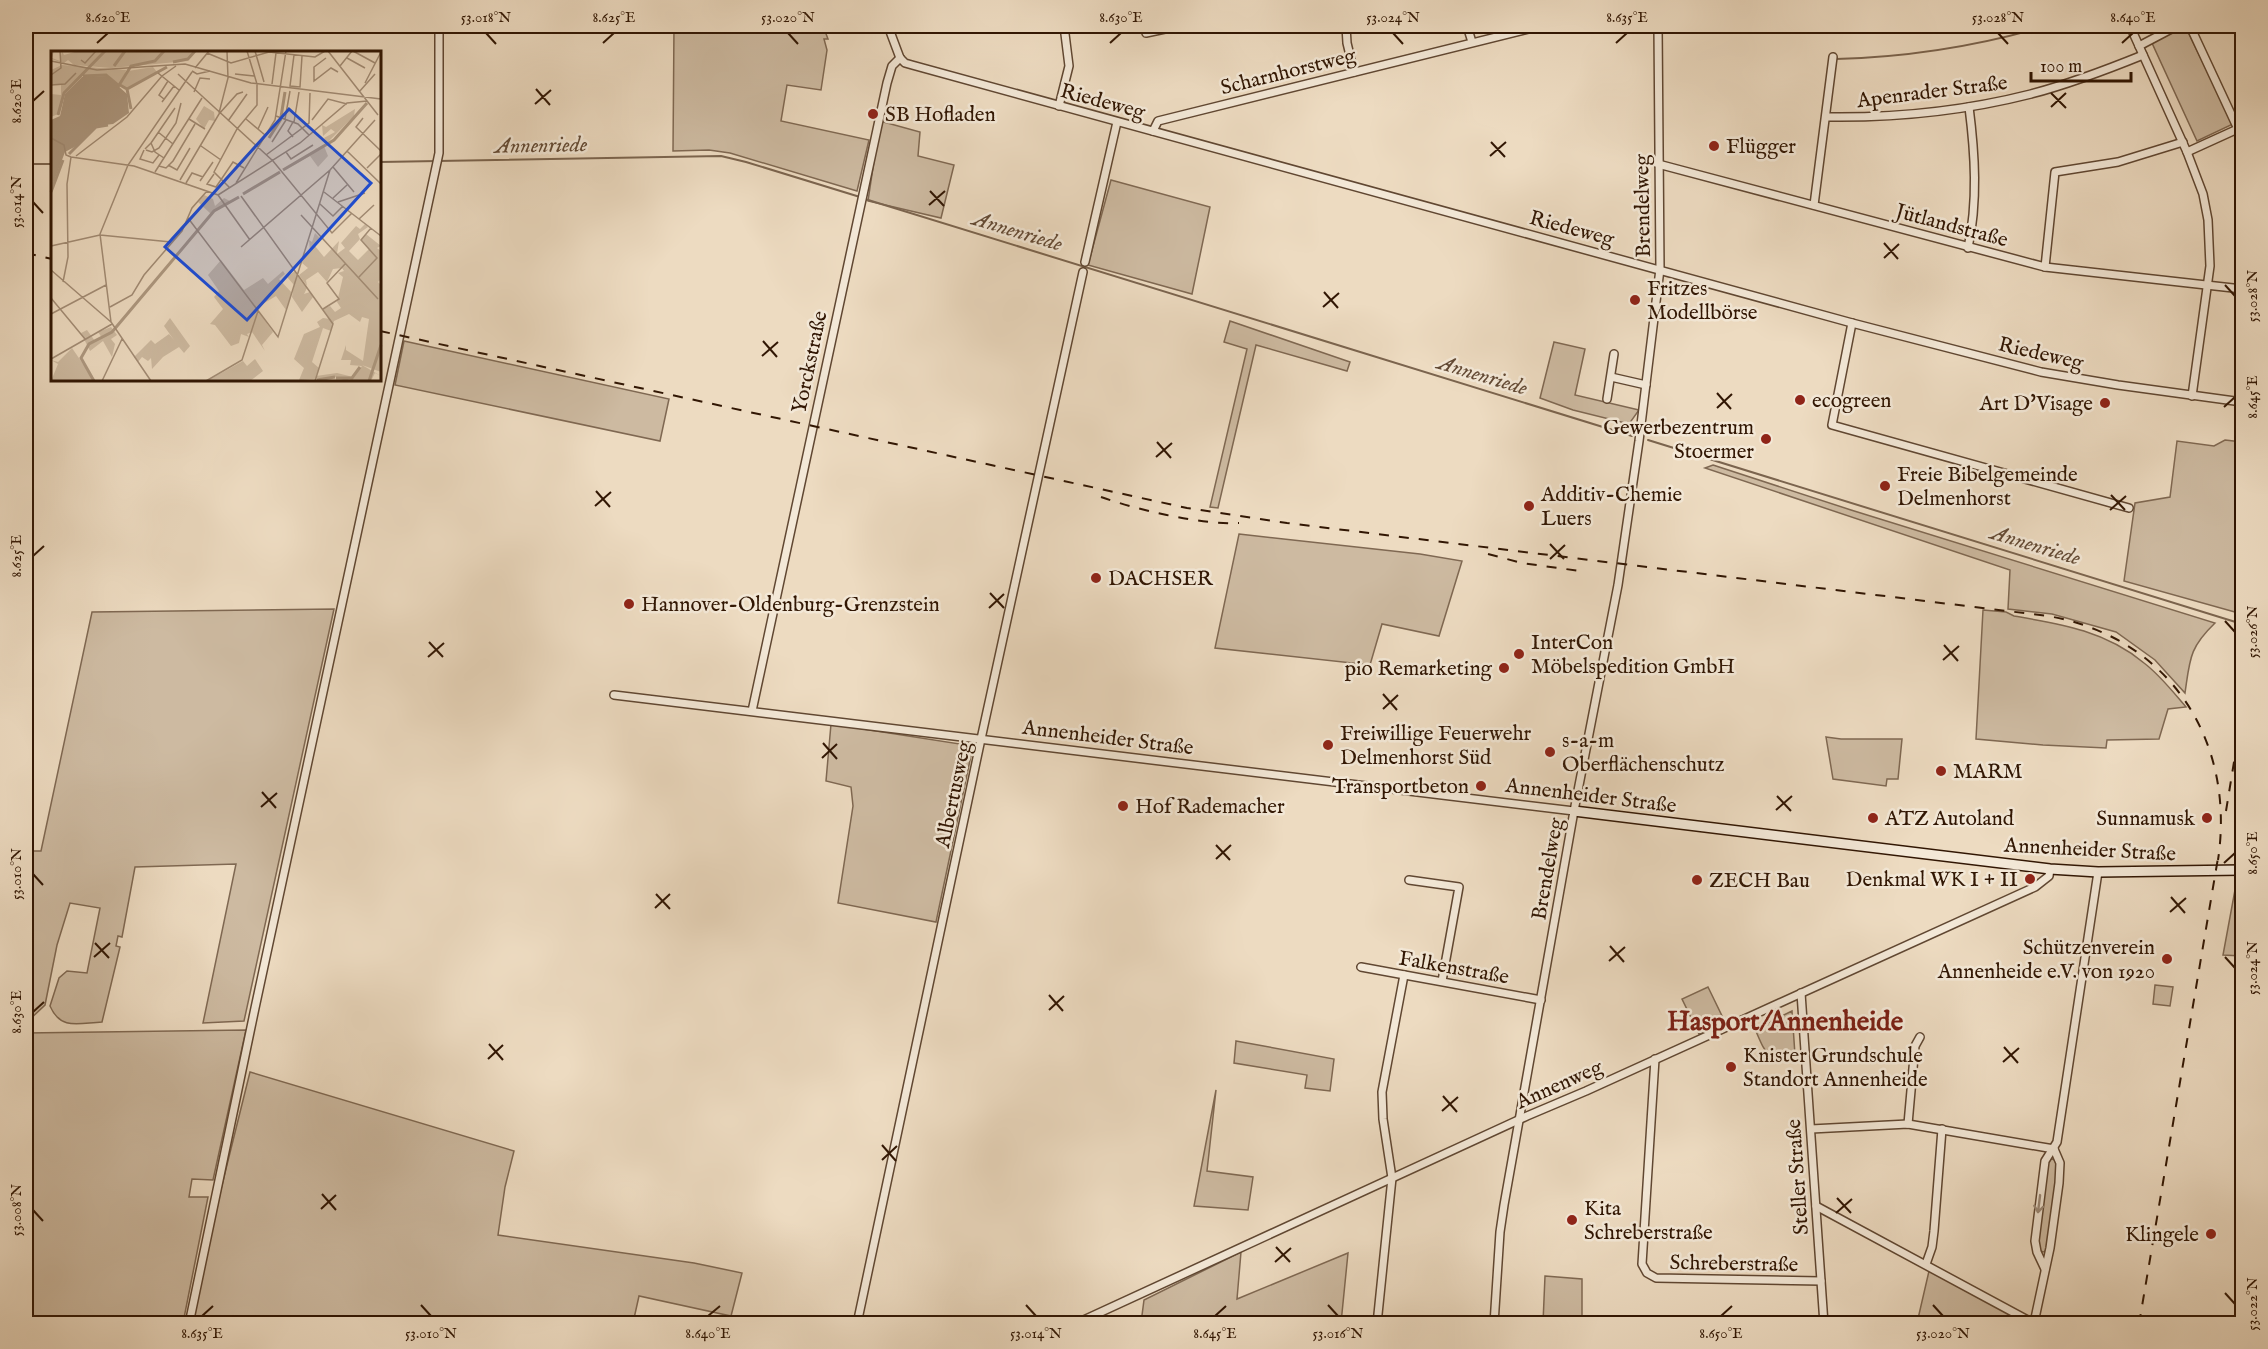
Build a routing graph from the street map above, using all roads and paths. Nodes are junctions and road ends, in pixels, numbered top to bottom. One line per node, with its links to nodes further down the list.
1 (56, 26): 15 (street)
2 (177, 26): 3 (street)
3 (285, 26)
4 (440, 26): 74 (street)
5 (888, 26): 22 (street)
6 (1064, 26): 24 (street)
7 (1179, 26): 17 (street)
8 (1346, 26): 23 (street)
9 (1467, 26): 18 (street)
10 (1541, 26): 16 (street, Scharnhorstweg)
11 (1658, 26): 32 (street, Brendelweg)
12 (2130, 26): 19 (street)
13 (2177, 26): 19 (street)
14 (2190, 26): 28 (street)
15 (26, 27)
16 (1517, 28): 18 (street, Scharnhorstweg)
17 (1146, 33)
18 (1472, 42): 23 (street, Scharnhorstweg)
19 (2139, 46): 20 (street)
20 (2143, 55): 25 (street, Apenrader Straße); 30 (street)
21 (1833, 57): 26 (street)
22 (900, 58): 24 (street, Riedeweg); 50 (street, Yorckstraße)
23 (1354, 72): 29 (street, Scharnhorstweg)
24 (1059, 106): 27 (street, Riedeweg)
25 (1970, 107): 26 (street, Apenrader Straße); 34 (street)
26 (1827, 117): 33 (street)
27 (1117, 122): 29 (street, Riedeweg); 35 (street)
28 (2240, 128): 31 (street)
29 (1153, 131): 37 (street, Riedeweg)
30 (2182, 142): 31 (street); 36 (street)
31 (2187, 152): 39 (street)
32 (1658, 164): 33 (street, Jütlandstraße); 37 (street, Brendelweg)
33 (1814, 205): 34 (street, Jütlandstraße)
34 (1968, 248): 36 (street, Jütlandstraße)
35 (1085, 262)
36 (2045, 267): 39 (street, Jütlandstraße)
37 (1660, 269): 41 (street, Riedeweg); 44 (street, Brendelweg)
38 (1083, 272): 51 (street, Albertusweg)
39 (2208, 285): 40 (street, Jütlandstraße); 45 (street)
40 (2242, 289)
41 (1852, 323): 45 (street, Riedeweg); 48 (street)
42 (1614, 354): 43 (street)
43 (1611, 377): 44 (street); 46 (street)
44 (1646, 385): 52 (street, Brendelweg)
45 (2192, 396): 47 (street, Riedeweg)
46 (1607, 399)
47 (2242, 402)
48 (2129, 508)
49 (614, 695): 50 (street, Annenheider Straße)
50 (752, 711): 51 (street, Annenheider Straße)
51 (981, 739): 52 (street, Annenheider Straße); 75 (street, Albertusweg)
52 (1574, 811): 53 (street, Annenheider Straße); 61 (street, Brendelweg)
53 (2050, 869): 55 (street, Annenheider Straße); 60 (street, Annenweg)
54 (2242, 870): 55 (street, Annenheider Straße)
55 (2098, 872): 68 (street)
56 (1408, 880): 59 (street)
57 (1361, 967): 58 (street, Falkenstraße)
58 (1404, 975): 59 (street, Falkenstraße); 69 (street)
59 (1442, 981): 61 (street, Falkenstraße)
60 (1801, 993): 63 (street, Annenweg); 66 (street, Steller Straße)
61 (1541, 1000): 64 (street, Brendelweg)
62 (1920, 1036): 65 (street)
63 (1655, 1059): 64 (street, Annenweg); 73 (street, Schreberstraße)
64 (1519, 1120): 69 (street, Annenweg); 78 (street, Brendelweg)
65 (1908, 1124): 66 (street); 67 (street)
66 (1811, 1129): 70 (street, Steller Straße)
67 (1942, 1129): 68 (street); 71 (street)
68 (2054, 1149): 72 (street); 72 (street, one-way to 72)
69 (1392, 1178): 76 (street, Annenweg); 77 (street)
70 (1816, 1206): 71 (street); 73 (street, Steller Straße)
71 (1926, 1264): 80 (street)
72 (2045, 1269): 80 (street)
73 (1821, 1281): 79 (street, Steller Straße)
74 (189, 1323)
75 (857, 1323)
76 (1075, 1323)
77 (1377, 1323)
78 (1494, 1323)
79 (1824, 1323)
80 (2035, 1323)

